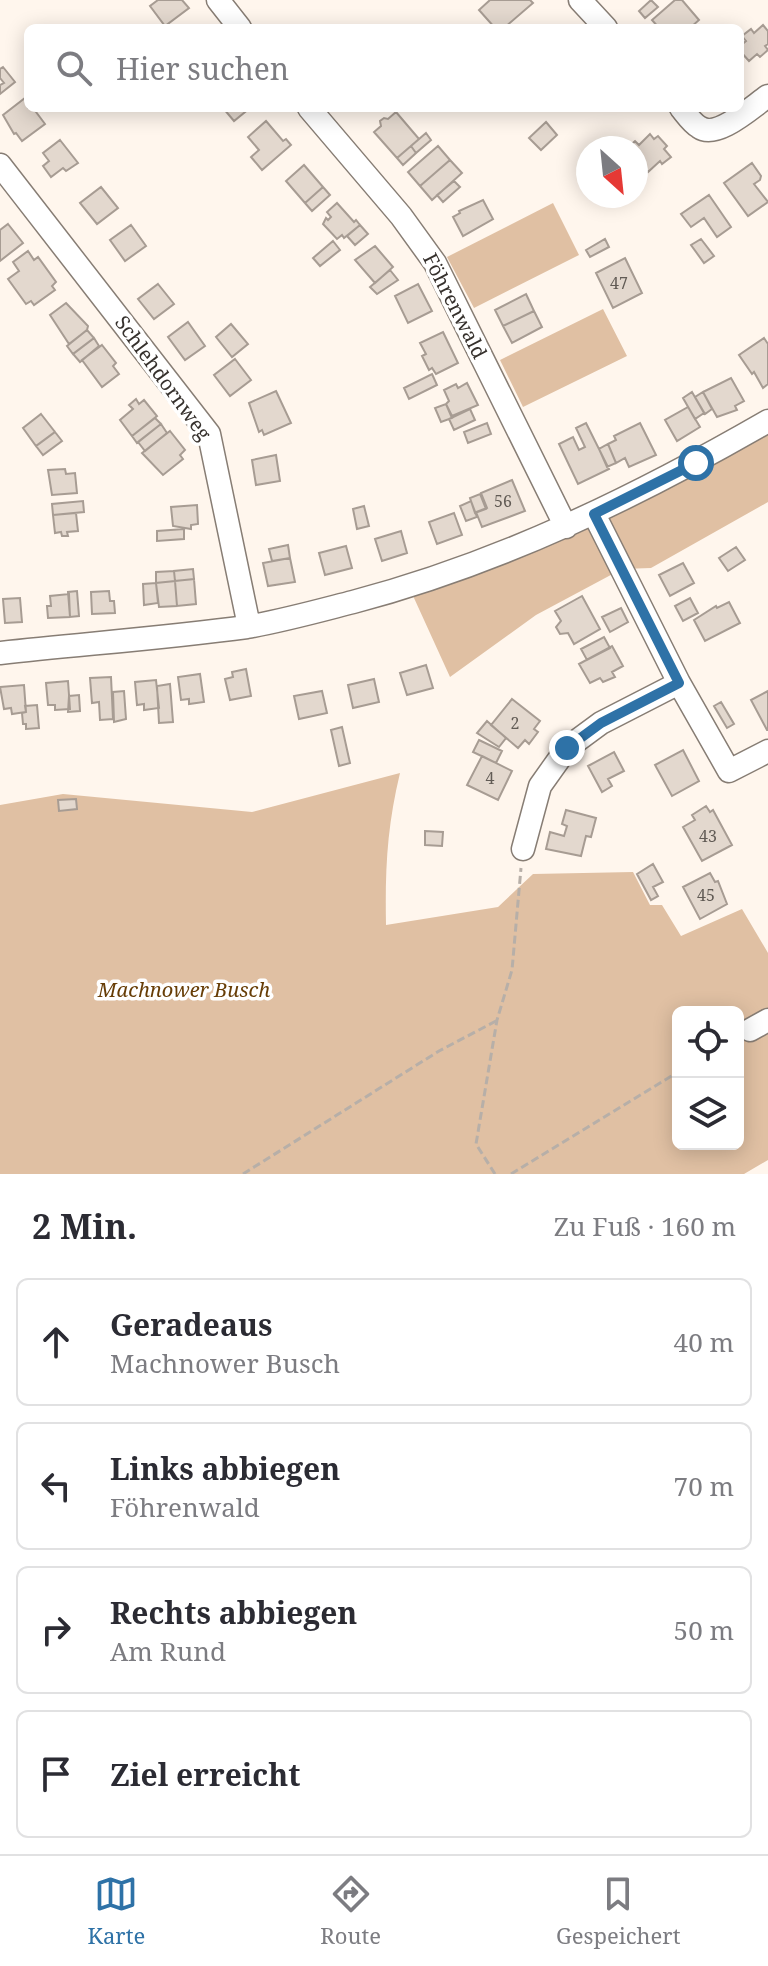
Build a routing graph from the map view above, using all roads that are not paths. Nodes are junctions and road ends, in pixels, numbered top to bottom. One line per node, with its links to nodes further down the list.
1 (218, 0): 3 (street)
2 (580, 0): 4 (street)
3 (237, 24)
4 (602, 24)
5 (768, 96): 7 (street)
6 (312, 112): 11 (street, Föhrenwald)
7 (685, 112)
8 (0, 165): 12 (street, Schlehdornweg)
9 (768, 421): 10 (street)
10 (594, 514): 11 (street); 14 (street)
11 (566, 527): 12 (street)
12 (249, 626): 13 (street)
13 (0, 653)
14 (679, 683): 15 (street); 16 (street)
15 (768, 751)
16 (523, 849)

